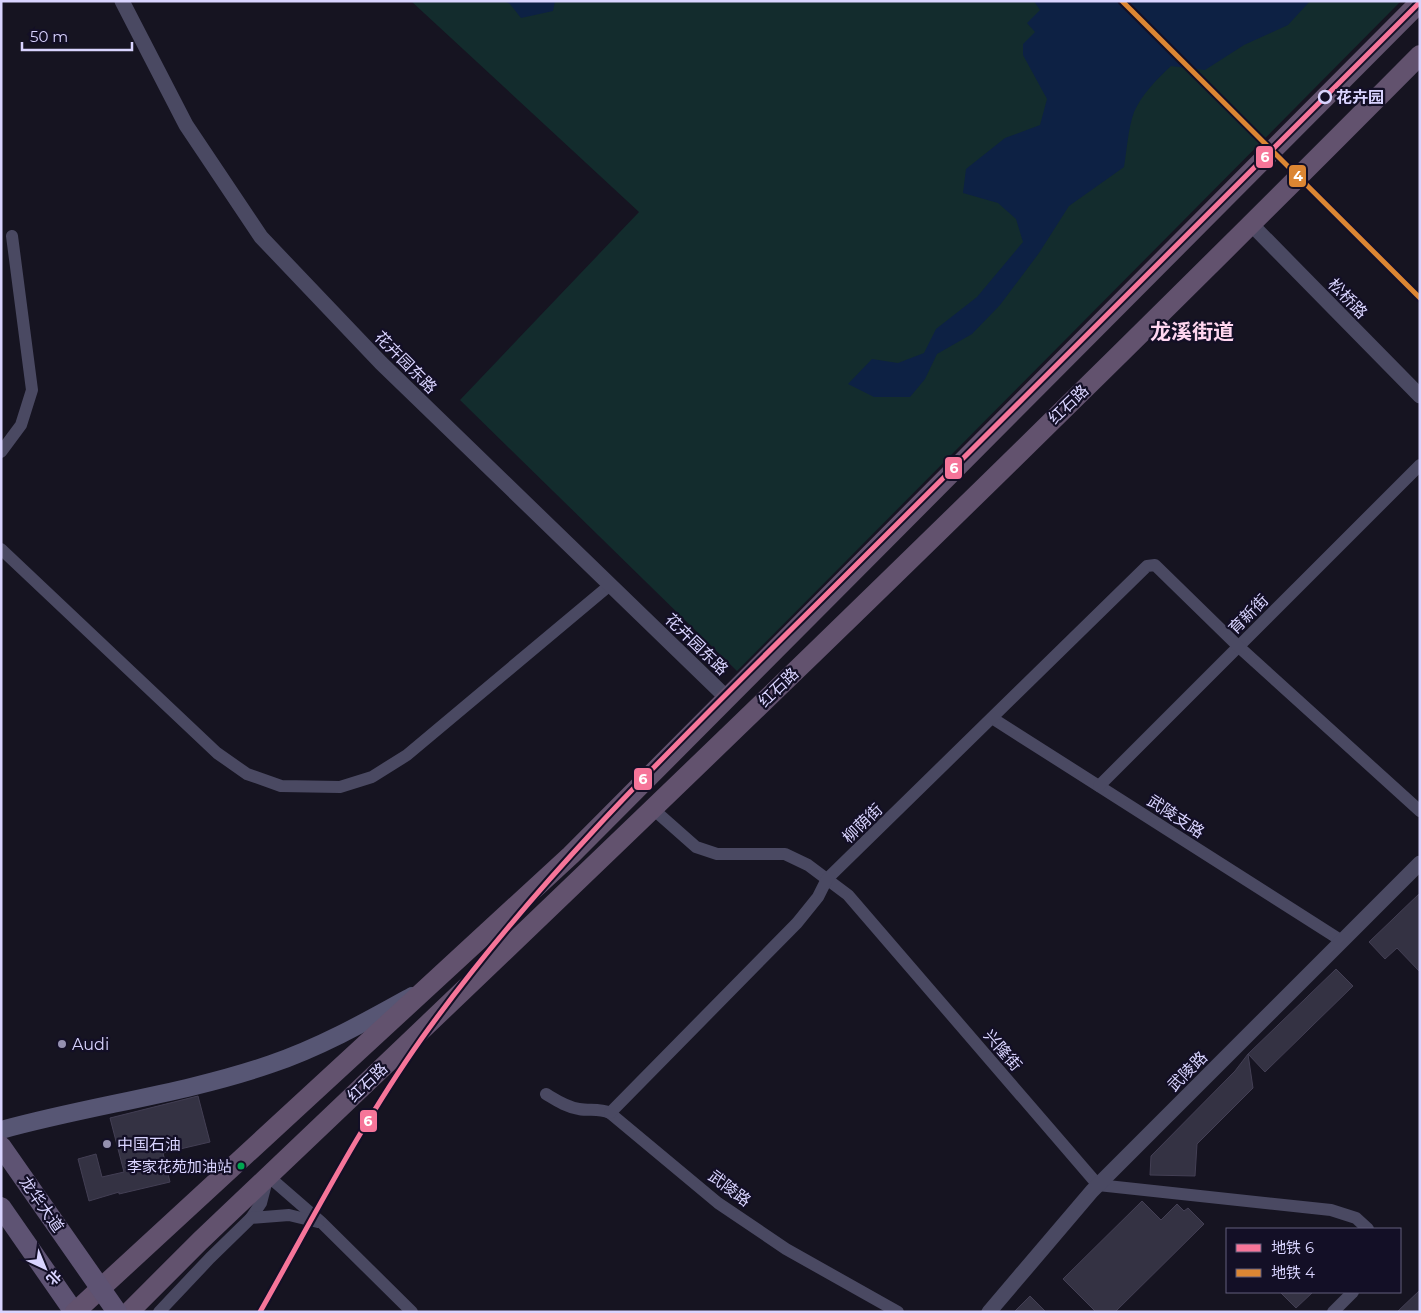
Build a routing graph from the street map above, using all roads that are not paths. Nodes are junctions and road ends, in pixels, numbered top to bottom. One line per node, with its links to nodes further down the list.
1 (122, 1): 10 (street, 花卉园东路)
2 (1420, 2): 12 (highway, 红石路)
3 (1420, 55): 4 (highway, 红石路)
4 (1252, 225): 6 (street, 松桥路); 15 (highway, 红石路)
5 (12, 236): 7 (street)
6 (1420, 396)
7 (1, 452)
8 (1420, 465): 11 (street, 育新街)
9 (1, 549): 10 (street)
10 (610, 585): 12 (street, 花卉园东路)
11 (1239, 647): 13 (street, 柳荫街); 14 (street, 育新街); 16 (street)
12 (728, 699): 20 (highway, 红石路)
13 (992, 718): 14 (street, 武陵支路); 18 (street, 柳荫街)
14 (1100, 786): 19 (street, 武陵支路)
15 (653, 809): 18 (street, 兴隆街); 25 (highway, 红石路)
16 (1420, 811)
17 (1420, 863): 19 (street, 武陵路)
18 (827, 879): 22 (street, 柳荫街); 26 (street, 兴隆街)
19 (1342, 941): 26 (street, 武陵路)
20 (422, 991): 23 (main road, 红石路); 32 (highway, 红石路)
21 (546, 1094): 22 (street)
22 (610, 1113): 37 (street, 武陵路)
23 (1, 1130)
24 (1, 1146): 33 (main road, 龙华大道, bridge)
25 (268, 1176): 28 (street); 29 (street); 34 (highway, 红石路)
26 (1098, 1185): 30 (street); 38 (street, 武陵路)
27 (1, 1207): 32 (main road)
28 (251, 1218): 29 (street); 35 (street)
29 (321, 1222): 36 (street)
30 (1367, 1228)
31 (1352, 1293): 39 (street)
32 (75, 1312)
33 (117, 1312)
34 (129, 1312)
35 (159, 1312)
36 (412, 1312)
37 (898, 1312)
38 (989, 1312)
39 (1333, 1312)

